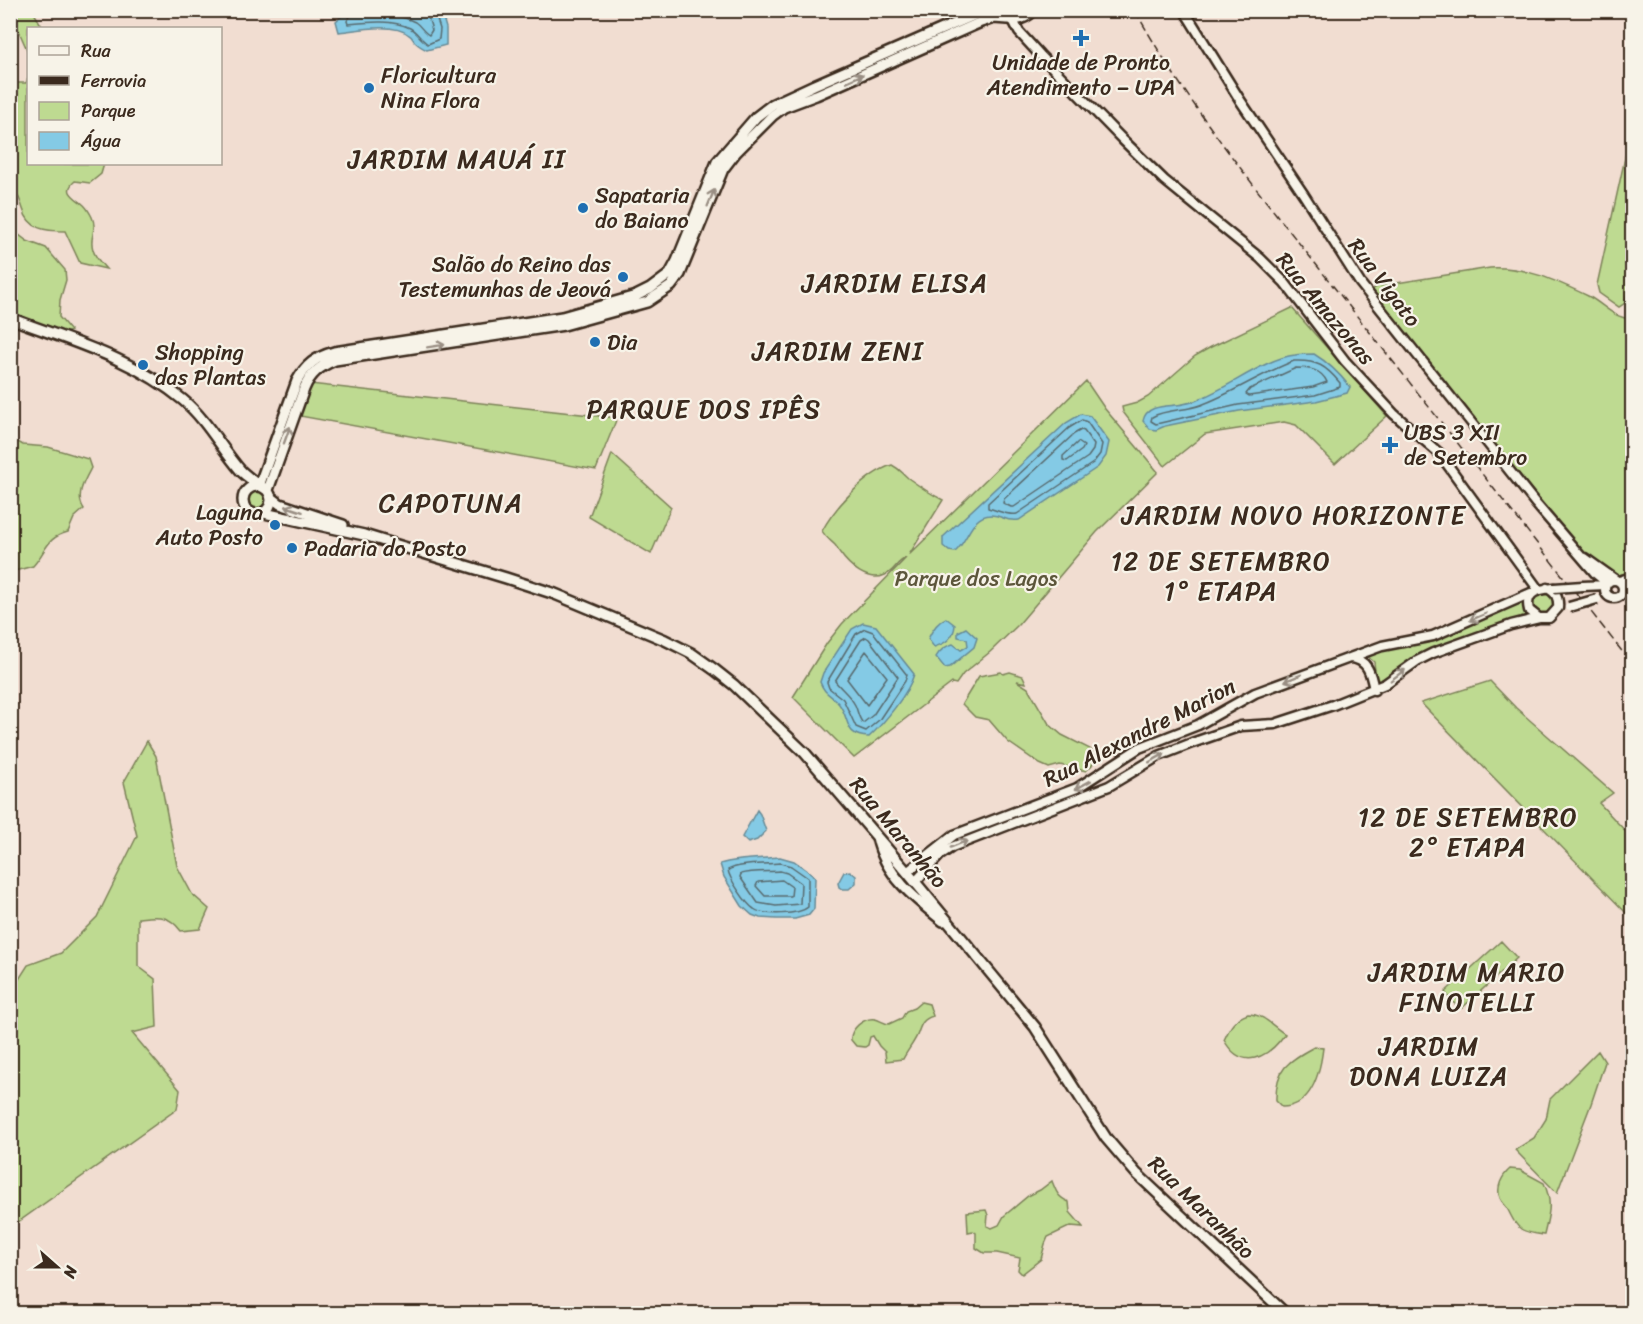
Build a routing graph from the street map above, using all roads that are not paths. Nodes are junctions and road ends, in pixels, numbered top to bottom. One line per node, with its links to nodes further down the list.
1 (986, 10): 6 (main road)
2 (999, 10): 5 (main road)
3 (1034, 10): 5 (main road)
4 (1184, 10): 19 (street, Rua Vigato)
5 (1010, 20): 6 (main road, one-way to 5); 20 (street, Rua Amazonas)
6 (696, 224): 7 (main road); 9 (main road)
7 (598, 306): 9 (main road); 10 (main road)
8 (10, 318): 13 (main road, Rua Maranhão)
9 (586, 319): 10 (main road)
10 (494, 332): 11 (main road); 12 (main road, one-way to 10)
11 (380, 345): 12 (main road); 14 (main road)
12 (372, 355): 14 (main road, one-way to 12)
13 (243, 473): 14 (main road, Rua Maranhão); 15 (main road)
14 (264, 490): 15 (main road); 16 (main road); 17 (main road, Rua Maranhão, one-way to 14)
15 (244, 494): 16 (main road, Rua Maranhão)
16 (264, 513): 17 (main road, Rua Maranhão)
17 (364, 535): 30 (main road, Rua Maranhão)
18 (1632, 577): 19 (street, Rua Alexandre Marion)
19 (1612, 582): 20 (street, Rua Alexandre Marion, bridge); 21 (street); 23 (street)
20 (1542, 590): 24 (street); 25 (street); 26 (street, Rua Alexandre Marion, one-way to 26)
21 (1623, 591): 22 (street); 23 (street)
22 (1632, 592)
23 (1612, 597): 24 (street, bridge)
24 (1555, 612): 25 (street)
25 (1539, 618): 27 (street, Rua Alexandre Marion, one-way to 25)
26 (1345, 658): 27 (street); 28 (street, Rua Alexandre Marion, one-way to 28)
27 (1374, 690): 29 (street, Rua Alexandre Marion, one-way to 27)
28 (1110, 766): 29 (street); 31 (street, Rua Alexandre Marion, one-way to 31)
29 (1123, 779): 33 (street, Rua Alexandre Marion, one-way to 29)
30 (877, 836): 31 (main road, Rua Maranhão); 32 (main road)
31 (907, 872): 32 (main road); 33 (main road, Rua Maranhão)
32 (899, 881): 34 (main road)
33 (915, 882): 34 (main road); 35 (main road, Rua Maranhão)
34 (908, 891): 35 (main road)
35 (959, 934): 36 (main road, Rua Maranhão)
36 (1286, 1314)

